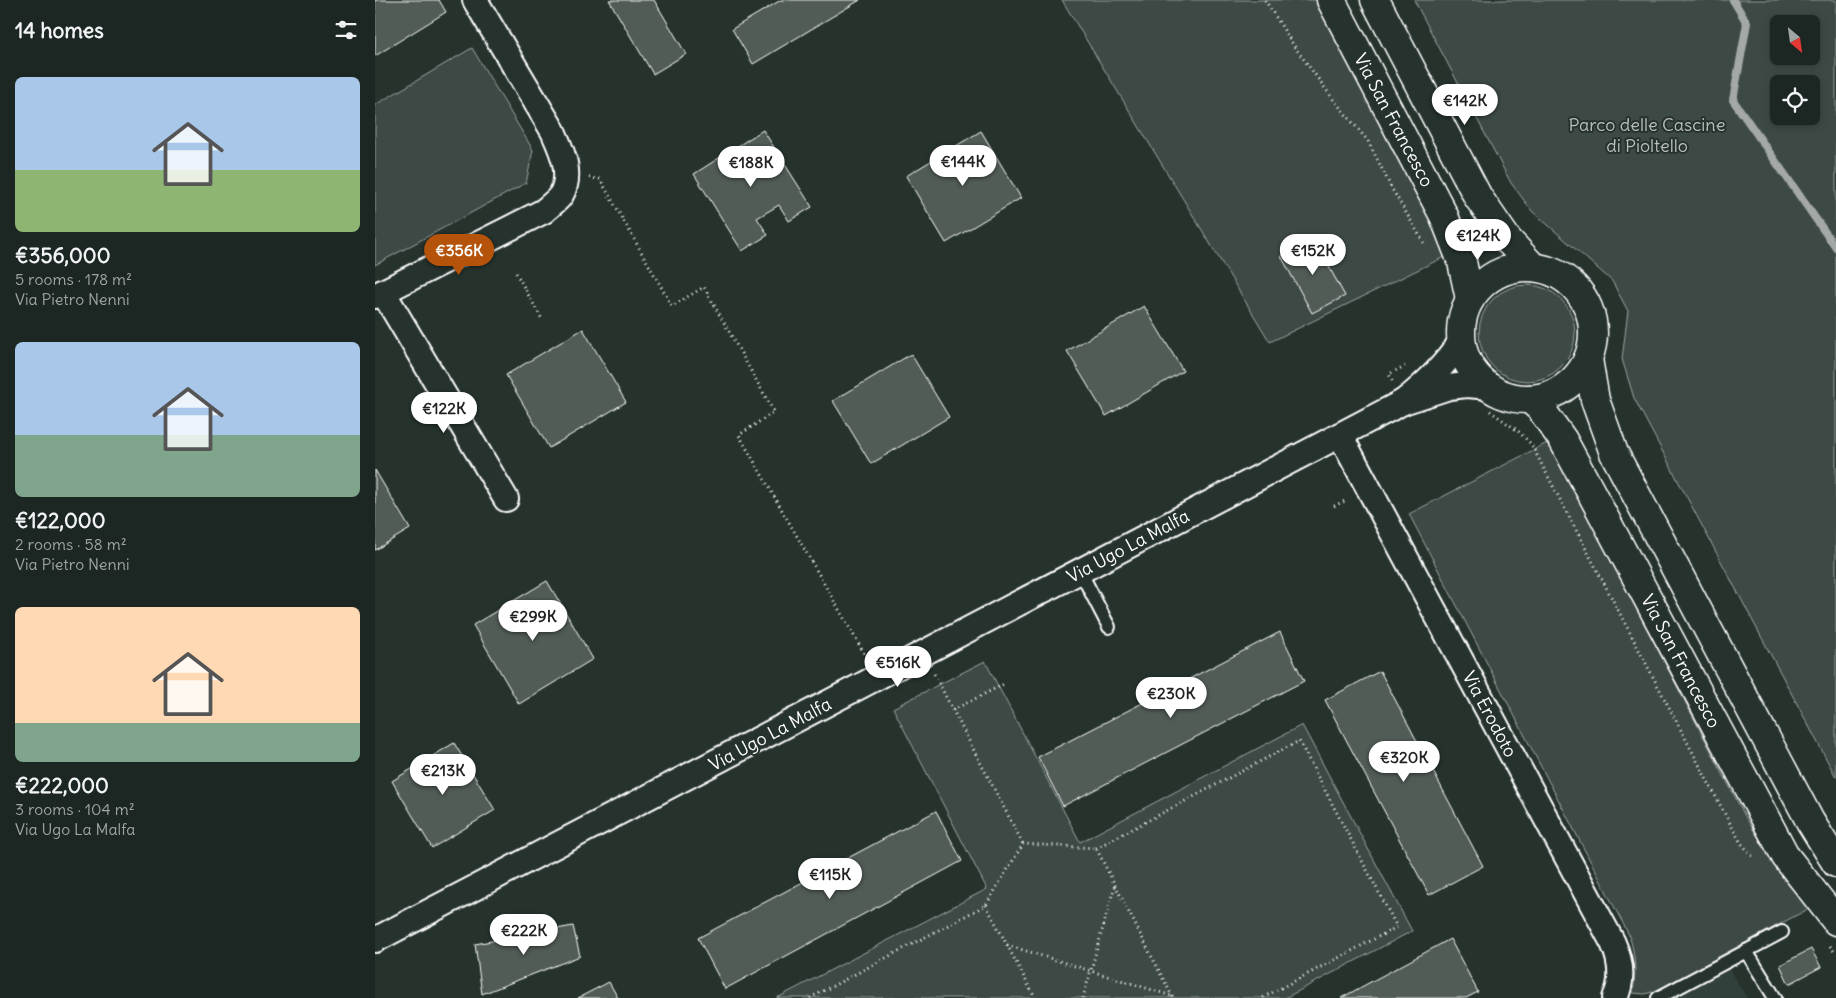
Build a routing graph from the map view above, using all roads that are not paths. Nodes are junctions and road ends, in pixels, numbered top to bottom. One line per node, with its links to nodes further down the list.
1 (475, 0): 5 (street)
2 (1331, 0): 6 (street, Via San Francesco)
3 (1375, 0): 4 (street)
4 (1533, 267): 6 (street); 8 (street)
5 (379, 294): 13 (street)
6 (1470, 299): 7 (street)
7 (1461, 342): 9 (street); 11 (street, Via Ugo La Malfa)
8 (1588, 359): 10 (street); 16 (street)
9 (1487, 398): 10 (street); 11 (street, Via Ugo La Malfa)
10 (1530, 399): 17 (street, Via San Francesco)
11 (1403, 402): 12 (street, Via Ugo La Malfa)
12 (1341, 435): 14 (street, Via Ugo La Malfa); 21 (street, Via Erodoto)
13 (506, 500)
14 (1080, 571): 15 (lane); 19 (street, Via Ugo La Malfa)
15 (1109, 627)
16 (1836, 863)
17 (1830, 930)
18 (1782, 932): 20 (lane)
19 (375, 940)
20 (1746, 951): 22 (lane); 23 (lane)
21 (1615, 998)
22 (1658, 998)
23 (1775, 998)

